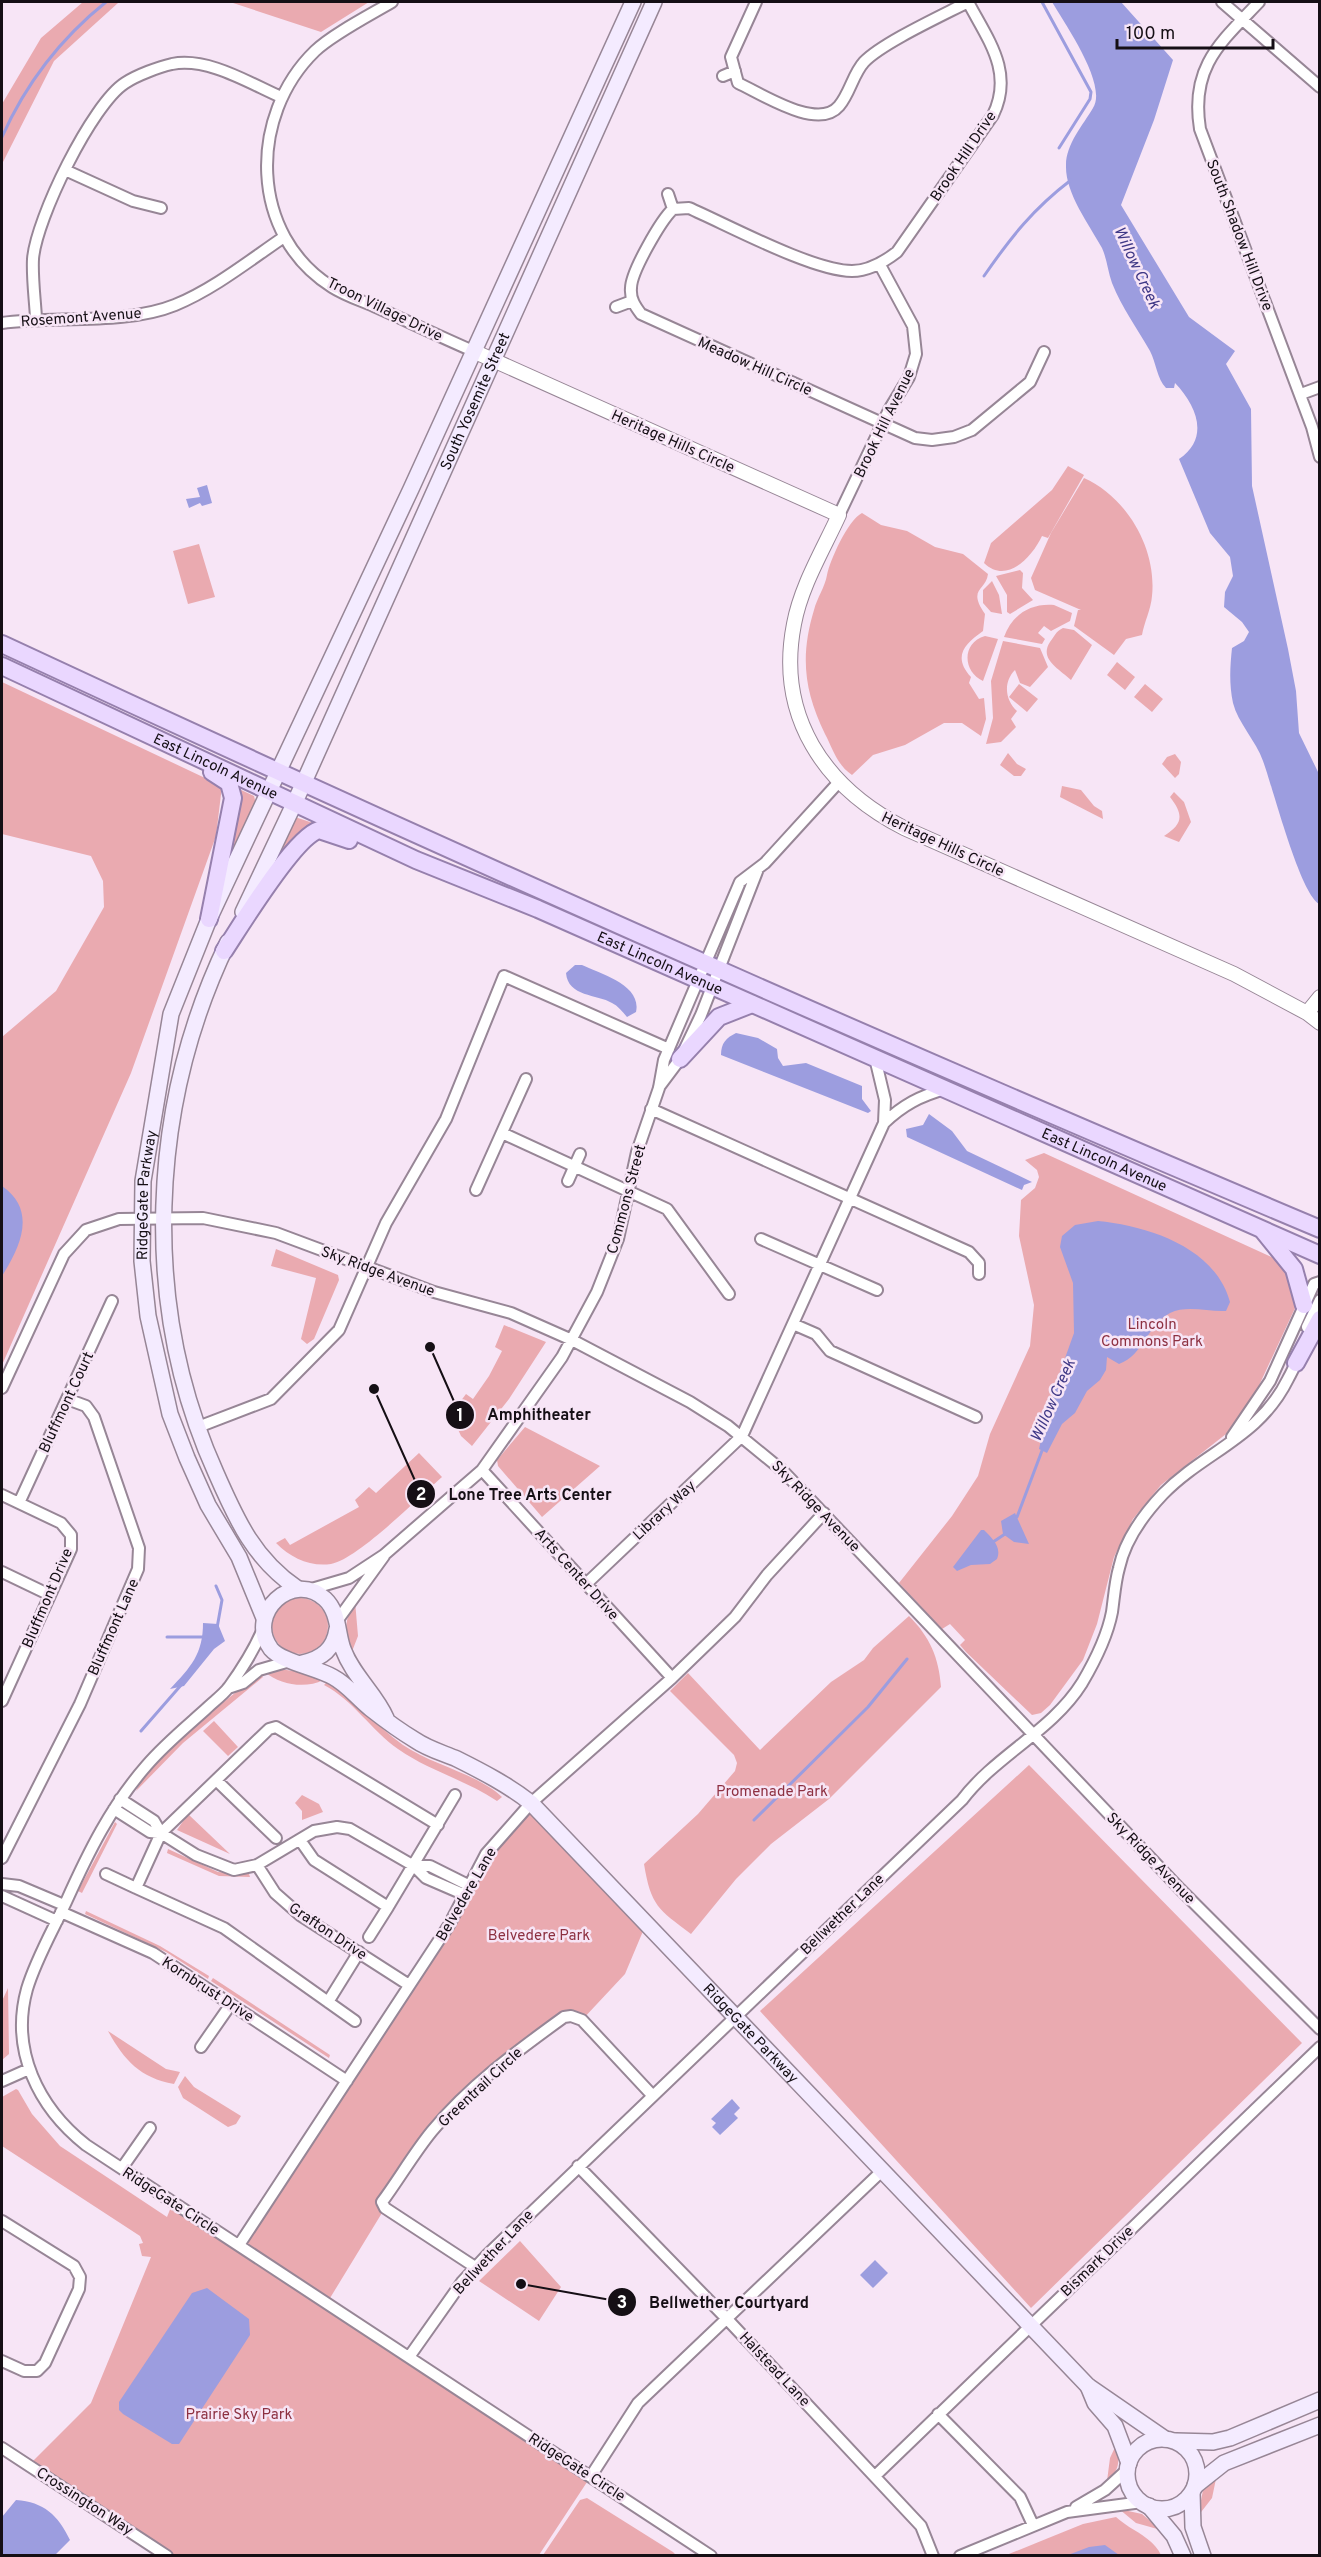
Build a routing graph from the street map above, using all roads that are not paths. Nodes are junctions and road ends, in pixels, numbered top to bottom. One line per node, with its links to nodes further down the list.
1 (392, 2): 12 (street, Troon Village Drive)
2 (633, 2): 23 (main road, South Yosemite Street)
3 (654, 2): 25 (main road, South Yosemite Street)
4 (756, 2): 9 (street)
5 (968, 2): 9 (street); 18 (street, Brook Hill Drive)
6 (1222, 2): 8 (street)
7 (1259, 2): 8 (street, South Shadow Hill Drive)
8 (1241, 20): 11 (street); 27 (street, South Shadow Hill Drive)
9 (735, 71): 10 (street)
10 (723, 76)
11 (1320, 87)
12 (281, 97): 13 (street); 17 (street, Troon Village Drive)
13 (65, 170): 15 (street); 21 (street)
14 (668, 194): 16 (street)
15 (161, 208)
16 (673, 209): 18 (street); 19 (street)
17 (284, 237): 21 (street, Rosemont Avenue); 23 (street, Troon Village Drive)
18 (880, 265): 28 (street, Brook Hill Avenue)
19 (632, 301): 20 (street); 28 (street, Meadow Hill Circle)
20 (616, 307)
21 (36, 318): 22 (street, Rosemont Avenue)
22 (2, 323)
23 (473, 351): 25 (street, Heritage Hills Circle); 34 (main road, South Yosemite Street)
24 (1044, 352): 28 (street, Meadow Hill Circle)
25 (493, 360): 30 (street, Heritage Hills Circle); 36 (main road, South Yosemite Street)
26 (1320, 387): 27 (street)
27 (1301, 394): 29 (street, South Shadow Hill Drive)
28 (883, 424): 30 (street, Brook Hill Avenue)
29 (1320, 457)
30 (839, 515): 35 (street, Heritage Hills Circle)
31 (2, 644): 34 (main road, East Lincoln Avenue)
32 (2, 666): 33 (main road, East Lincoln Avenue)
33 (85, 705): 37 (main road, East Lincoln Avenue); 40 (main road)
34 (280, 774): 36 (main road, East Lincoln Avenue); 37 (main road, RidgeGate Parkway)
35 (838, 783): 42 (street, Commons Street); 46 (street, Heritage Hills Circle)
36 (302, 784): 38 (main road, South Yosemite Street); 42 (main road, East Lincoln Avenue)
37 (270, 791): 38 (main road, East Lincoln Avenue); 40 (main road, RidgeGate Parkway)
38 (295, 802): 39 (main road, East Lincoln Avenue); 41 (main road, RidgeGate Parkway)
39 (416, 860): 41 (main road); 43 (main road, East Lincoln Avenue)
40 (209, 920): 61 (main road, RidgeGate Parkway)
41 (224, 951): 62 (main road, RidgeGate Parkway)
42 (711, 966): 43 (street, Commons Street); 64 (main road, East Lincoln Avenue)
43 (705, 983): 45 (main road, East Lincoln Avenue); 48 (street, Commons Street); 48 (street, Commons Street)
44 (1320, 997): 46 (street)
45 (752, 1004): 48 (main road); 49 (main road, East Lincoln Avenue)
46 (1307, 1013): 47 (street, Heritage Hills Circle)
47 (1320, 1023)
48 (674, 1054): 52 (street, Commons Street); 68 (street)
49 (875, 1058): 51 (main road, East Lincoln Avenue); 53 (street)
50 (526, 1079): 54 (street)
51 (945, 1089): 53 (street); 63 (main road, East Lincoln Avenue)
52 (651, 1109): 59 (street, Commons Street); 60 (street)
53 (884, 1123): 60 (street)
54 (502, 1132): 56 (street); 58 (street)
55 (580, 1154): 56 (street)
56 (575, 1166): 57 (street); 59 (street)
57 (568, 1181)
58 (476, 1190)
59 (630, 1191): 72 (street); 77 (street, Commons Street)
60 (849, 1199): 67 (street); 69 (street)
61 (141, 1217): 62 (street, Sky Ridge Avenue); 79 (street, Sky Ridge Avenue); 94 (main road, RidgeGate Parkway)
62 (164, 1218): 68 (street, Sky Ridge Avenue); 82 (main road, RidgeGate Parkway)
63 (1262, 1229): 66 (main road, East Lincoln Avenue); 74 (main road)
64 (1320, 1229)
65 (761, 1239): 67 (street)
66 (1320, 1255)
67 (819, 1265): 71 (street); 76 (street)
68 (366, 1268): 77 (street, Sky Ridge Avenue); 82 (street)
69 (979, 1274)
70 (1320, 1282): 74 (street, Bellwether Lane)
71 (877, 1290)
72 (729, 1294)
73 (112, 1301): 80 (street, Bluffmont Court)
74 (1312, 1302): 78 (street, Bellwether Lane); 84 (street, Bellwether Lane)
75 (1320, 1319): 78 (main road)
76 (793, 1324): 81 (street); 83 (street)
77 (572, 1340): 83 (street, Sky Ridge Avenue); 85 (street, Commons Street)
78 (1296, 1363): 84 (street, Bellwether Lane)
79 (2, 1388)
80 (68, 1399): 87 (street, Bluffmont Court); 110 (street, Bluffmont Lane)
81 (976, 1417)
82 (198, 1427): 92 (main road, RidgeGate Parkway)
83 (742, 1436): 88 (street, Sky Ridge Avenue); 91 (street, Library Way)
84 (1225, 1447): 101 (street, Bellwether Lane)
85 (482, 1470): 89 (street, Commons Street); 91 (street, Arts Center Drive)
86 (2, 1495): 87 (street, Bluffmont Drive)
87 (20, 1503): 93 (street, Bluffmont Drive)
88 (824, 1513): 97 (street, Belvedere Lane); 101 (street, Sky Ridge Avenue)
89 (384, 1555): 92 (street, Commons Street); 95 (street, Commons Street)
90 (2, 1572): 93 (street)
91 (586, 1584): 97 (street, Arts Center Drive)
92 (303, 1590): 94 (main road); 95 (main road, RidgeGate Parkway)
93 (50, 1595): 99 (street, Bluffmont Drive)
94 (264, 1623): 96 (main road, RidgeGate Parkway); 98 (street, RidgeGate Circle)
95 (337, 1624): 96 (main road); 100 (main road, RidgeGate Parkway)
96 (296, 1662): 98 (street, RidgeGate Circle); 100 (main road, RidgeGate Parkway)
97 (672, 1678): 104 (street, Belvedere Lane)
98 (228, 1688): 105 (street, RidgeGate Circle)
99 (2, 1701)
100 (386, 1718): 104 (main road, RidgeGate Parkway)
101 (1032, 1734): 125 (street, Bellwether Lane); 127 (street, Sky Ridge Avenue)
102 (216, 1780): 106 (street); 107 (street); 108 (street)
103 (455, 1795): 106 (street)
104 (531, 1803): 116 (street, Belvedere Lane); 125 (main road, RidgeGate Parkway)
105 (117, 1804): 107 (street); 119 (street, RidgeGate Circle)
106 (438, 1825): 112 (street)
107 (161, 1833): 111 (street); 115 (street)
108 (276, 1838)
109 (300, 1840): 111 (street); 112 (street); 118 (street)
110 (2, 1858)
111 (257, 1865): 121 (street, Grafton Drive)
112 (414, 1866): 116 (street); 118 (street)
113 (106, 1874): 115 (street)
114 (2, 1884): 119 (street, Kornbrust Drive)
115 (136, 1888): 123 (street)
116 (466, 1890): 122 (street, Belvedere Lane)
117 (2, 1896): 119 (street, Kornbrust Drive)
118 (388, 1907): 120 (street)
119 (61, 1913): 124 (street, Kornbrust Drive); 130 (street, RidgeGate Circle)
120 (369, 1937)
121 (359, 1952): 122 (street, Grafton Drive); 123 (street)
122 (409, 1985): 131 (street, Belvedere Lane)
123 (328, 2002): 126 (street)
124 (231, 2004): 129 (street); 131 (street, Kornbrust Drive)
125 (735, 2015): 133 (street, Bellwether Lane); 137 (main road, RidgeGate Parkway)
126 (355, 2021)
127 (1320, 2029)
128 (1320, 2047): 142 (street, Bismark Drive)
129 (201, 2048)
130 (29, 2069): 132 (street); 136 (street, RidgeGate Circle)
131 (347, 2080): 139 (street, Belvedere Lane)
132 (2, 2082)
133 (652, 2095): 135 (street, Bellwether Lane); 140 (street, Greentrail Circle)
134 (150, 2128): 136 (street)
135 (578, 2166): 140 (street, Bellwether Lane); 141 (street, Halstead Lane)
136 (122, 2168): 139 (street, RidgeGate Circle)
137 (883, 2170): 141 (street); 142 (main road, RidgeGate Parkway)
138 (2, 2223): 144 (street)
139 (239, 2245): 143 (street, RidgeGate Circle)
140 (476, 2267): 143 (street, Bellwether Lane)
141 (727, 2319): 152 (street); 153 (street, Halstead Lane)
142 (1030, 2325): 145 (main road, RidgeGate Parkway); 147 (street, Bismark Drive)
143 (409, 2357): 152 (street, RidgeGate Circle)
144 (2, 2361)
145 (1088, 2386): 149 (main road, RidgeGate Parkway); 151 (main road, RidgeGate Parkway)
146 (1320, 2400): 149 (main road)
147 (938, 2414): 153 (street, Bismark Drive); 157 (street)
148 (1320, 2425): 154 (main road)
149 (1169, 2440): 151 (main road); 154 (main road, RidgeGate Parkway)
150 (2, 2448): 158 (street, Crossington Way)
151 (1129, 2466): 155 (main road, RidgeGate Parkway); 156 (street)
152 (591, 2476): 159 (street, RidgeGate Circle)
153 (874, 2476): 160 (street, Halstead Lane)
154 (1193, 2489): 155 (main road); 163 (main road, RidgeGate Parkway)
155 (1146, 2504): 156 (street); 162 (main road, RidgeGate Parkway)
156 (1067, 2512): 157 (street)
157 (1033, 2525): 161 (street)
158 (166, 2555)
159 (711, 2555)
160 (933, 2556)
161 (960, 2556)
162 (1183, 2556)
163 (1203, 2556)

